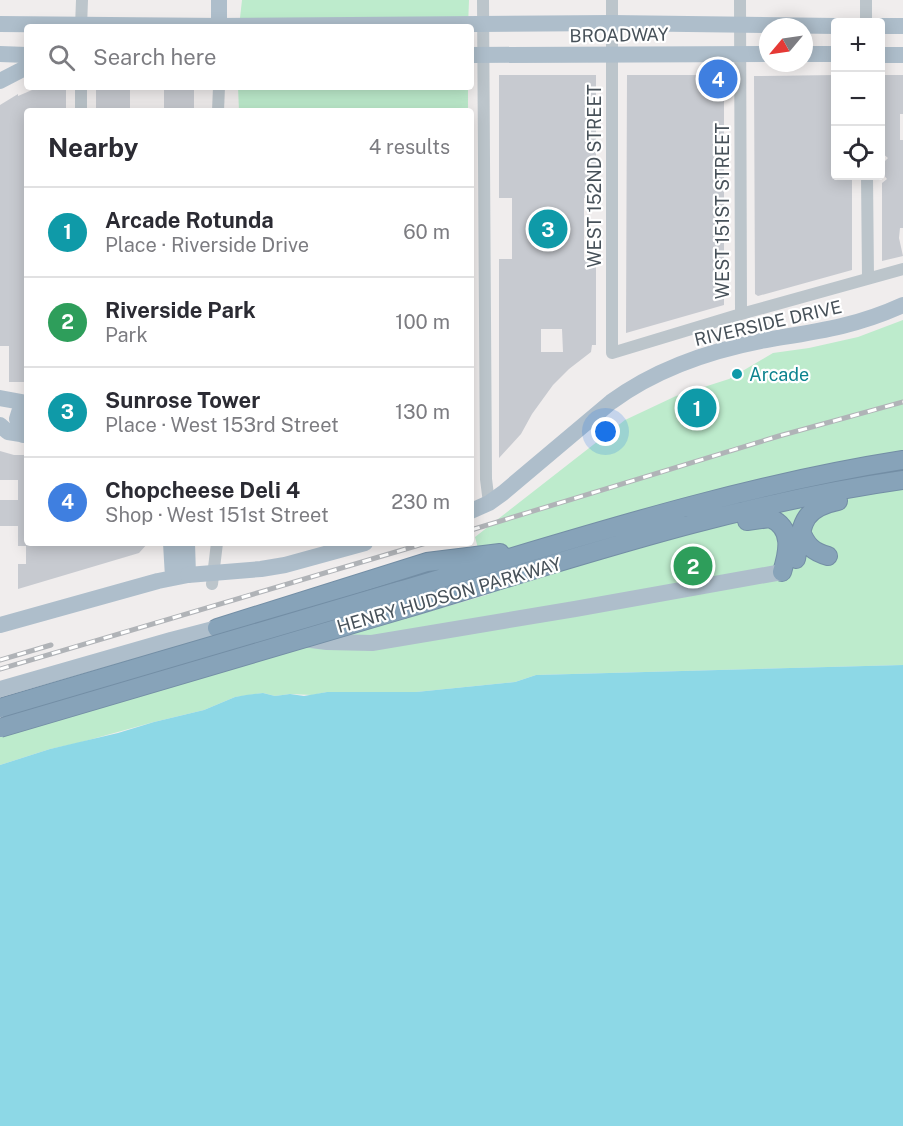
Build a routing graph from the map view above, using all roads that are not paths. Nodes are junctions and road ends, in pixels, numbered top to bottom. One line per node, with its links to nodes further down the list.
1 (82, 0): 10 (street)
2 (219, 0): 11 (main road)
3 (483, 0): 13 (street)
4 (612, 0): 8 (street, WEST 152ND STREET)
5 (740, 0): 15 (street, WEST 151ST STREET)
6 (866, 0): 7 (street)
7 (866, 18)
8 (612, 23): 13 (main road, BROADWAY); 15 (main road, BROADWAY); 28 (street, WEST 152ND STREET)
9 (0, 24): 14 (main road, BROADWAY)
10 (81, 24)
11 (219, 24)
12 (474, 24): 13 (main road, BROADWAY)
13 (483, 24): 26 (street)
14 (24, 25)
15 (740, 25): 16 (main road, BROADWAY); 20 (street, WEST 151ST STREET)
16 (831, 26)
17 (885, 26): 18 (main road)
18 (903, 26)
19 (0, 54): 25 (main road)
20 (740, 54): 21 (main road, BROADWAY); 28 (main road, BROADWAY); 39 (street, WEST 151ST STREET)
21 (759, 54)
22 (813, 54): 23 (main road)
23 (831, 54)
24 (885, 54): 27 (main road)
25 (24, 55)
26 (477, 55): 28 (main road, BROADWAY); 48 (street)
27 (903, 55)
28 (611, 56): 40 (street, WEST 152ND STREET)
29 (24, 69): 30 (main road)
30 (0, 81)
31 (81, 90): 33 (street)
32 (219, 90): 34 (street)
33 (81, 108)
34 (218, 108)
35 (867, 180): 37 (street)
36 (903, 269): 37 (street, RIVERSIDE DRIVE)
37 (868, 278): 39 (street, RIVERSIDE DRIVE)
38 (903, 305): 48 (main road, RIVERSIDE DRIVE)
39 (741, 314): 40 (street, RIVERSIDE DRIVE)
40 (612, 353)
41 (0, 398): 42 (main road)
42 (24, 403): 44 (main road)
43 (0, 425): 45 (main road)
44 (24, 433)
45 (24, 435)
46 (903, 460): 56 (highway, HENRY HUDSON PARKWAY)
47 (898, 481): 50 (highway); 51 (highway, HENRY HUDSON PARKWAY)
48 (489, 503): 49 (main road, RIVERSIDE DRIVE)
49 (474, 510)
50 (801, 531): 57 (highway); 58 (highway)
51 (659, 534): 58 (highway); 67 (highway, HENRY HUDSON PARKWAY, bridge)
52 (172, 546): 59 (main road)
53 (186, 546): 59 (main road)
54 (216, 546): 60 (street)
55 (354, 546): 59 (main road, bridge)
56 (540, 549): 62 (highway); 66 (highway, HENRY HUDSON PARKWAY, bridge)
57 (828, 556)
58 (782, 572): 64 (main road)
59 (180, 576): 61 (main road)
60 (212, 584)
61 (0, 625)
62 (217, 628): 63 (main road); 64 (main road)
63 (192, 635): 64 (main road); 65 (main road)
64 (372, 643)
65 (0, 689)
66 (0, 708)
67 (0, 728)

